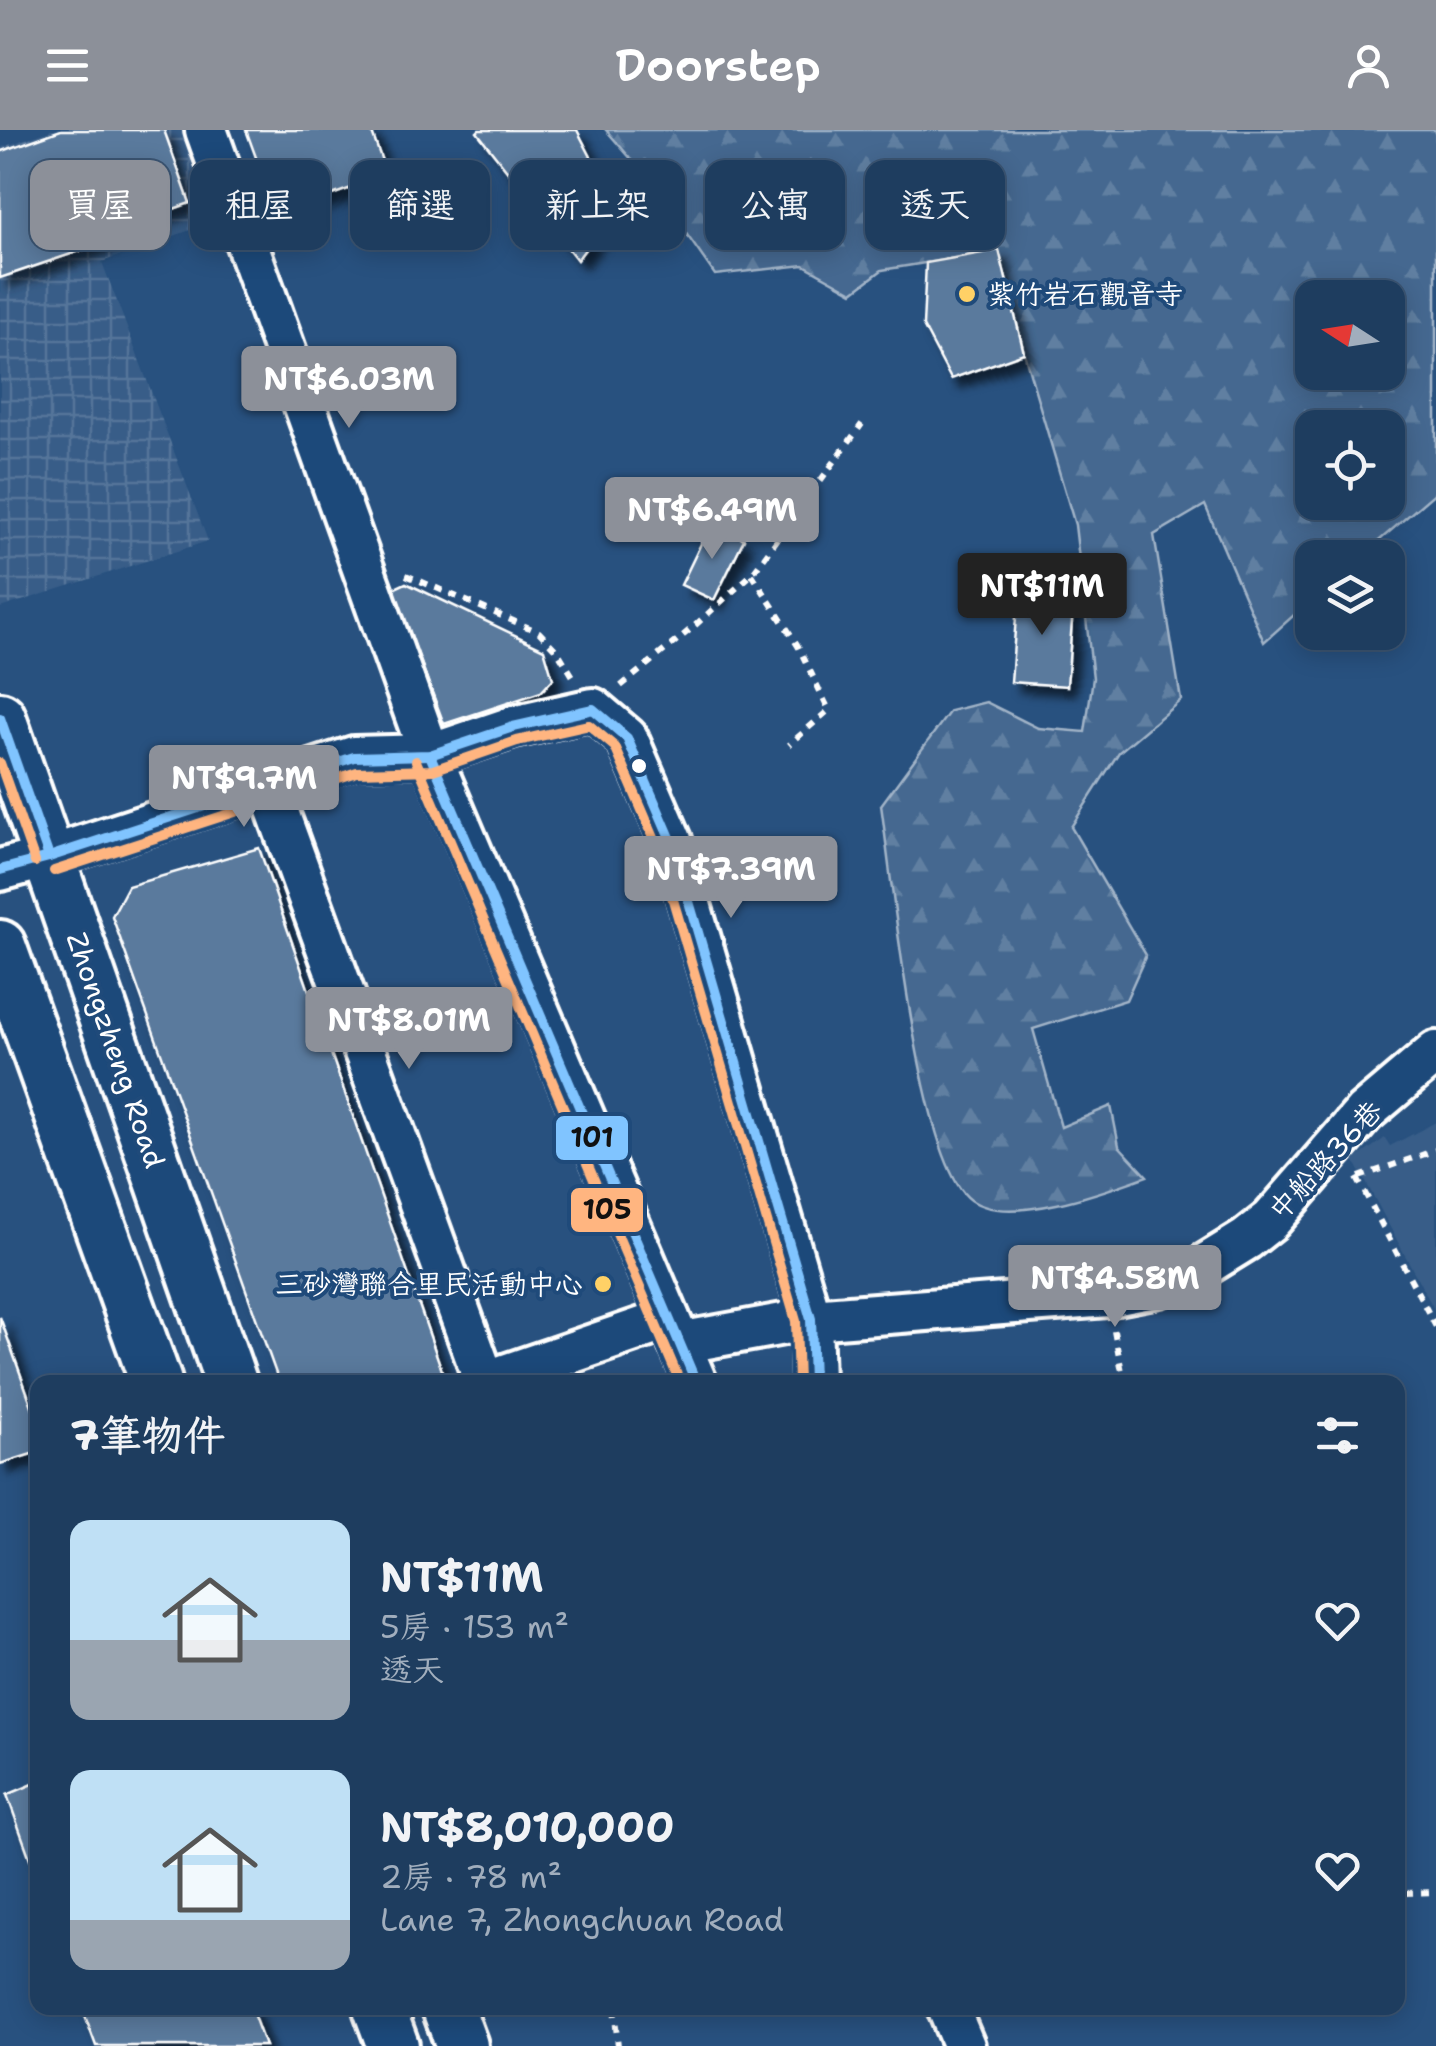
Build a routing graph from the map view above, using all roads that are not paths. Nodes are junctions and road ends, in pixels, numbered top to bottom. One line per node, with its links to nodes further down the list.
1 (206, 130): 3 (street)
2 (0, 718): 5 (main road, Zhongzheng Road)
3 (430, 755): 4 (street); 9 (street); 10 (street)
4 (268, 785): 5 (street); 13 (street)
5 (49, 857): 6 (street); 12 (main road, Zhongzheng Road)
6 (0, 870)
7 (0, 946): 11 (main road)
8 (1436, 1052): 9 (street, 中船路36巷)
9 (811, 1319): 10 (street, 中船路36巷); 16 (street)
10 (674, 1331): 14 (street, 中船路36巷); 15 (street)
11 (153, 1375)
12 (229, 1375)
13 (482, 1375)
14 (511, 1375)
15 (693, 1375)
16 (813, 1375)
17 (381, 2015): 20 (main road)
18 (451, 2015): 21 (main road)
19 (951, 2015): 22 (street)
20 (392, 2046)
21 (462, 2046)
22 (964, 2046)

